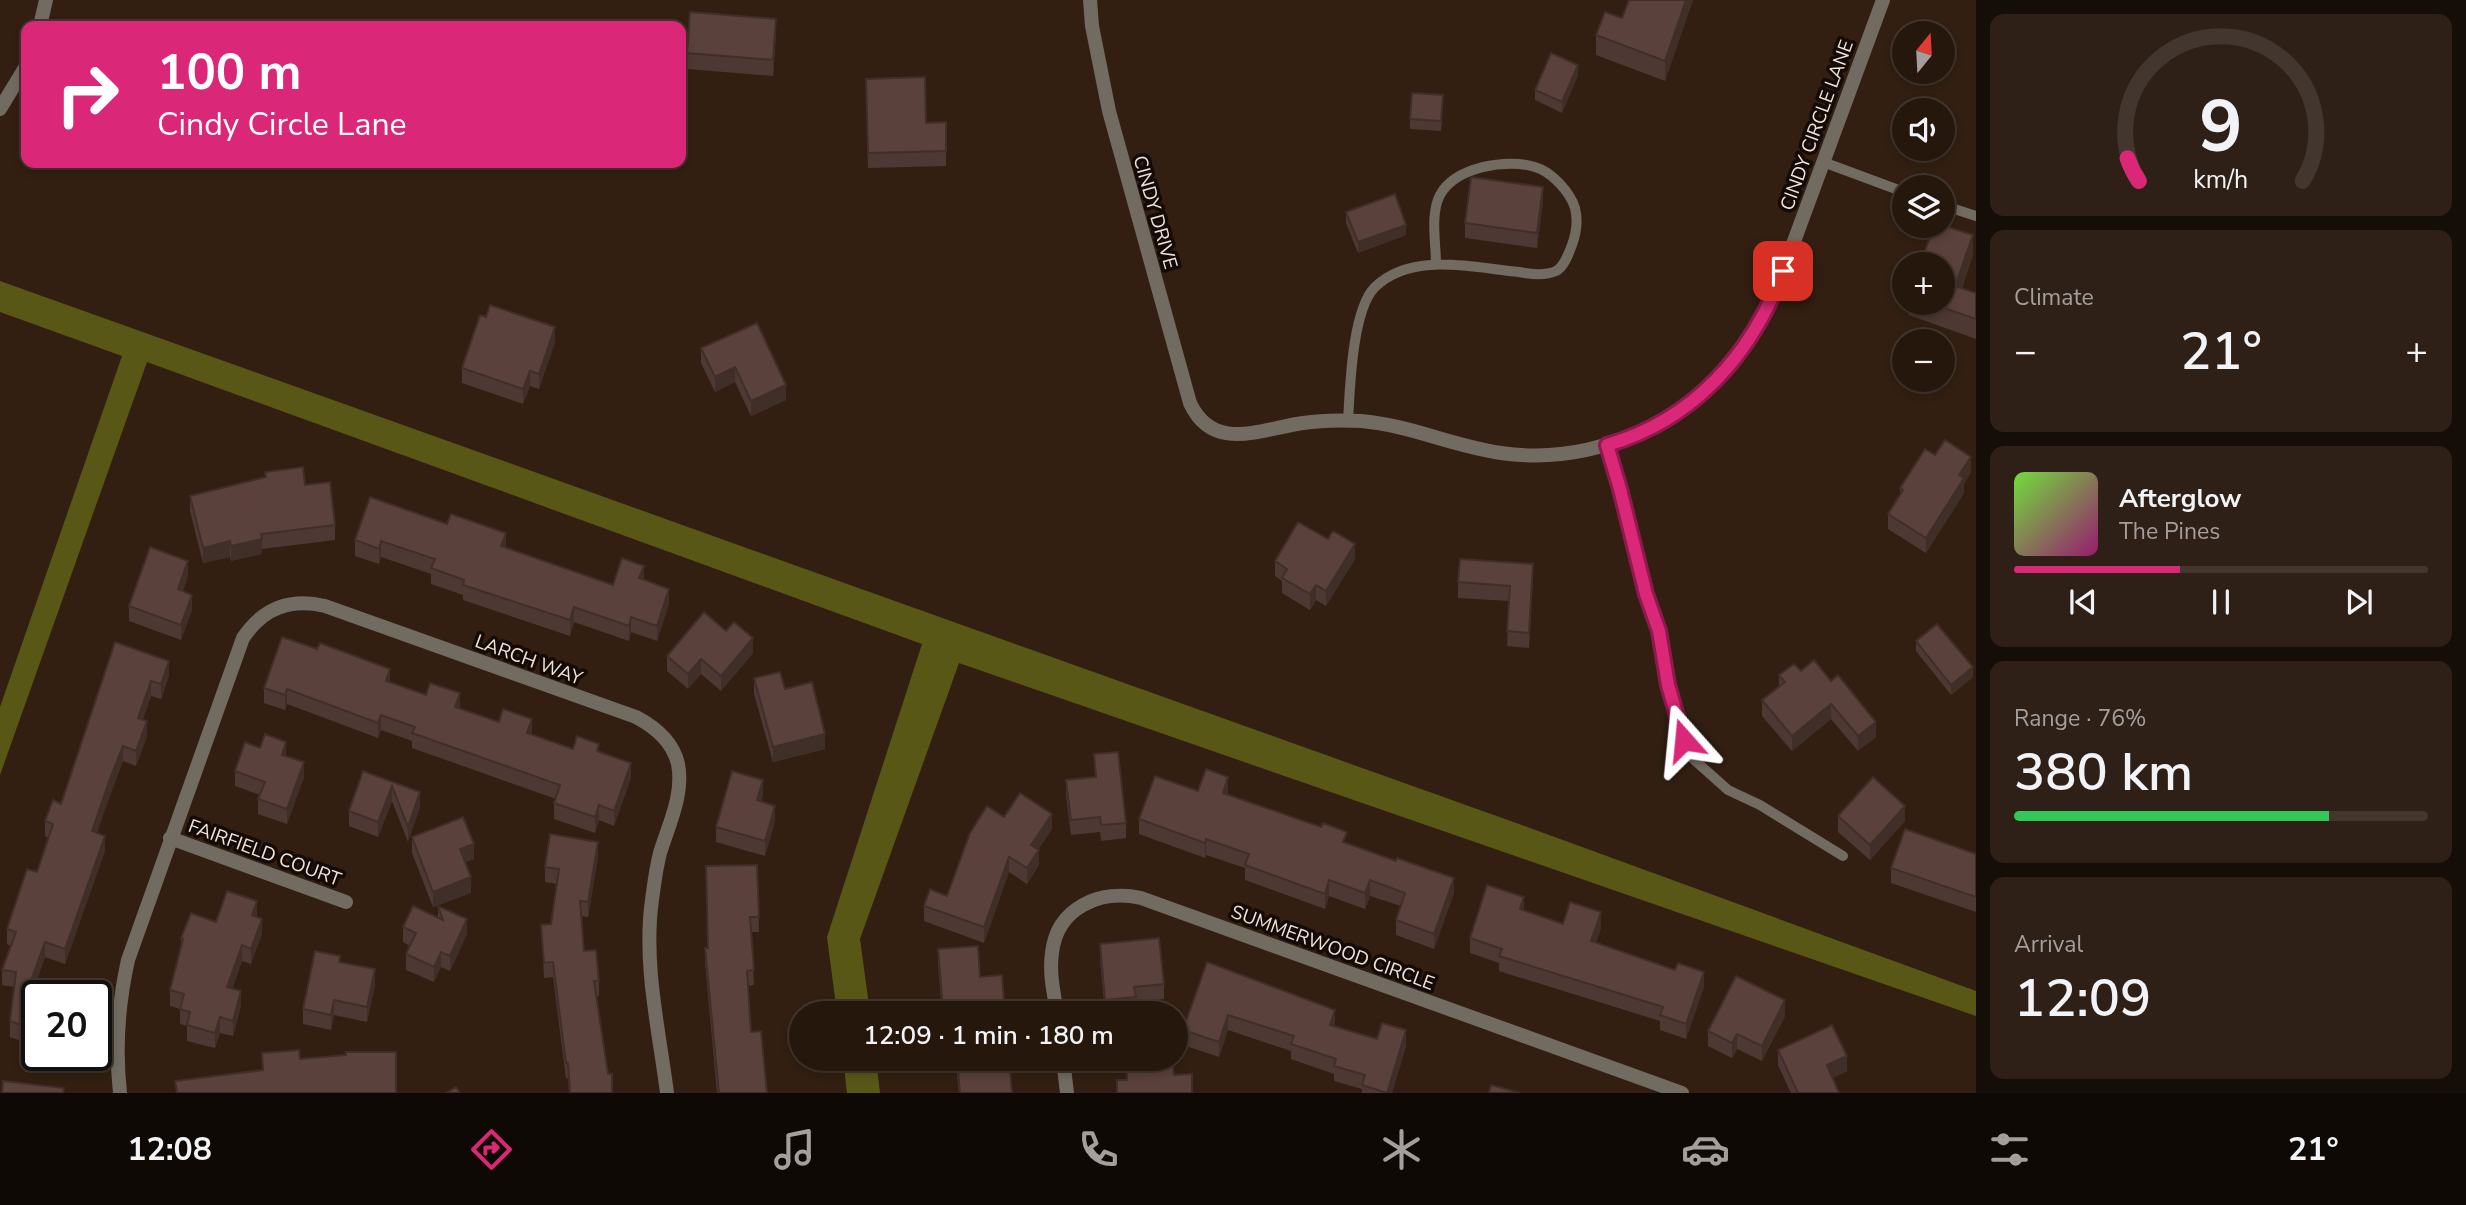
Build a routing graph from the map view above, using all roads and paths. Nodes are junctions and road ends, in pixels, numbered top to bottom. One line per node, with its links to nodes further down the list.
1 (46, 0): 4 (street)
2 (1090, 0): 13 (street, CINDY DRIVE)
3 (1883, 0): 7 (street, CINDY CIRCLE LANE)
4 (41, 21)
5 (21, 74): 6 (street)
6 (0, 108)
7 (1823, 162): 8 (lane); 14 (street, CINDY CIRCLE LANE)
8 (1892, 188)
9 (1955, 209): 10 (lane)
10 (1976, 216)
11 (1436, 264): 11 (lane); 12 (lane)
12 (1348, 421): 13 (street, CINDY CIRCLE LANE); 14 (street, CINDY CIRCLE LANE)
13 (1207, 427)
14 (1607, 445): 16 (lane)
15 (170, 838): 17 (street, FAIRFIELD COURT); 20 (street, LARCH WAY); 21 (street, LARCH WAY)
16 (1843, 856)
17 (346, 902)
18 (1056, 1001): 23 (street, SUMMERWOOD CIRCLE)
19 (1064, 1071): 22 (street)
20 (120, 1093)
21 (667, 1093)
22 (1067, 1093)
23 (1682, 1093)

